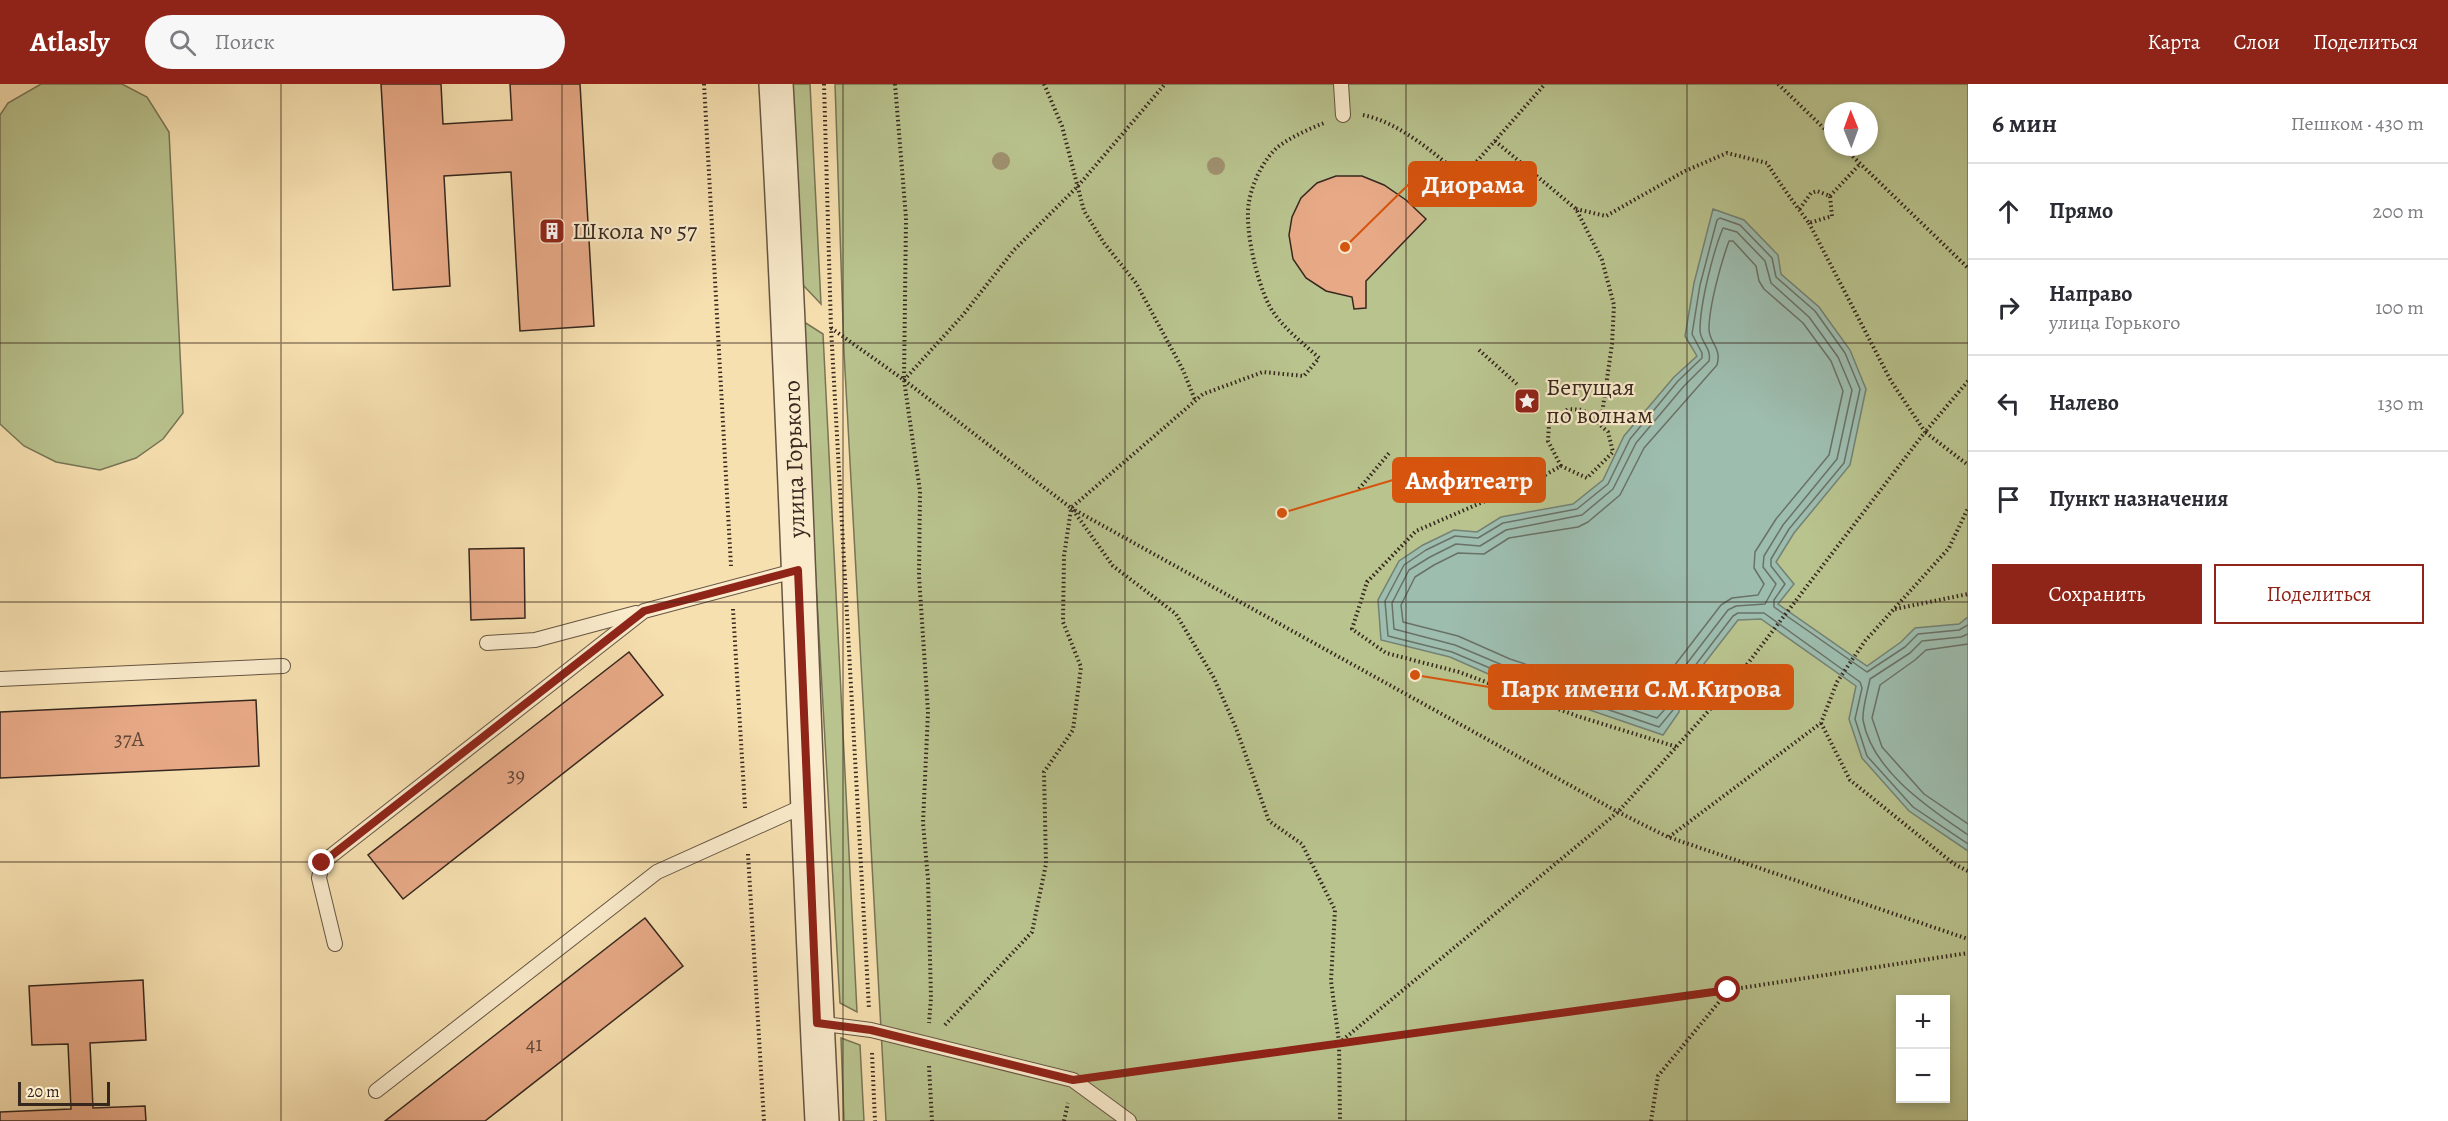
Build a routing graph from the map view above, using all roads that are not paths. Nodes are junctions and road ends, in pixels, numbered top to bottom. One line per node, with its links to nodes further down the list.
1 (776, 84): 4 (street, улица Горького)
2 (1341, 84): 3 (lane)
3 (1343, 115)
4 (798, 570): 5 (lane); 9 (street, улица Горького)
5 (644, 611): 6 (lane); 10 (lane)
6 (487, 643)
7 (283, 666): 8 (lane)
8 (0, 679)
9 (808, 804): 11 (street, улица Горького); 12 (lane)
10 (335, 944)
11 (817, 1023): 13 (street, улица Горького); 14 (lane)
12 (376, 1091)
13 (822, 1121)
14 (1129, 1121)

